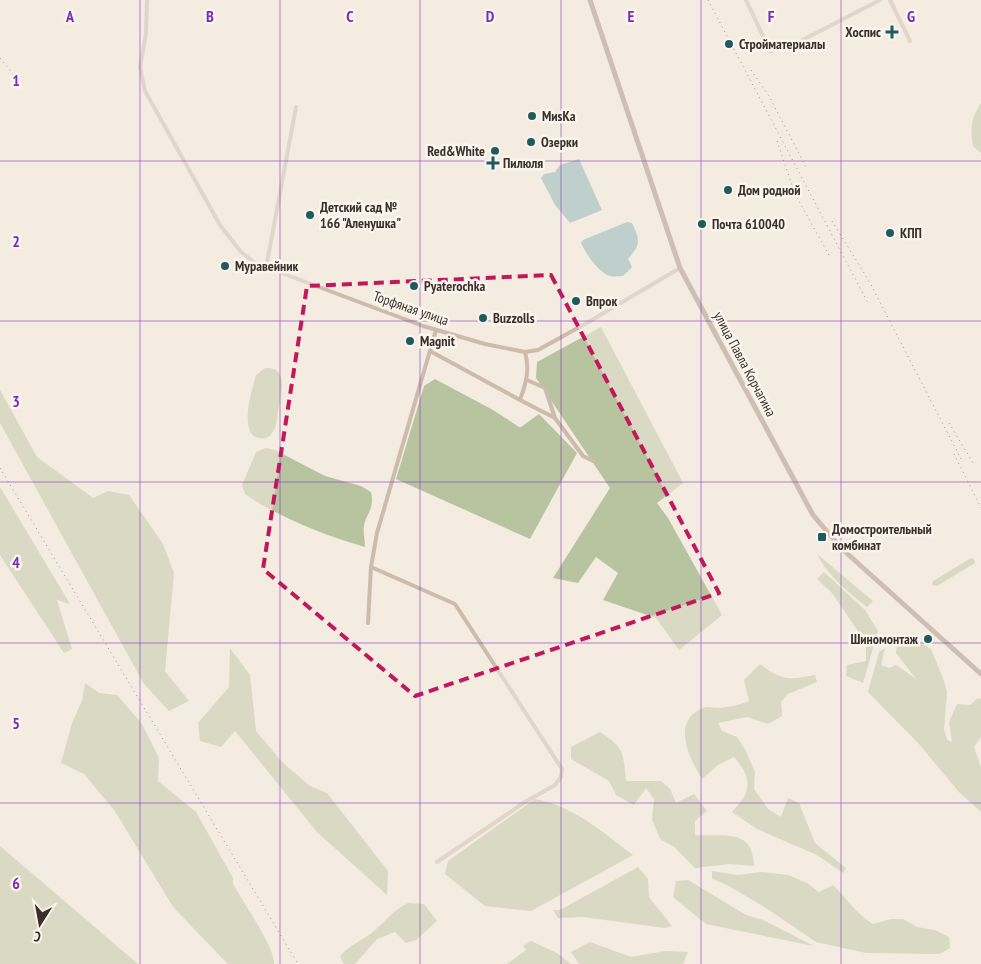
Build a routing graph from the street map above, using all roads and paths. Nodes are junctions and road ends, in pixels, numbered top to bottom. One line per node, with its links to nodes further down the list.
1 (147, 0): 10 (street, Торфяная улица)
2 (590, 0): 11 (main road, улица Павла Корчагина)
3 (746, 0): 8 (street)
4 (880, 0): 8 (street)
5 (890, 0): 7 (street)
6 (788, 41): 8 (street)
7 (910, 41)
8 (791, 46)
9 (296, 107): 10 (street)
10 (266, 268): 12 (street, Торфяная улица)
11 (680, 268): 14 (street, Торфяная улица); 21 (main road, улица Павла Корчагина)
12 (436, 330): 13 (street); 14 (street, Торфяная улица)
13 (430, 351): 16 (street); 19 (street)
14 (525, 352): 15 (street)
15 (527, 380): 16 (street); 17 (street)
16 (520, 400): 17 (street)
17 (555, 418): 18 (street)
18 (593, 461)
19 (371, 567): 20 (street); 22 (street)
20 (368, 623)
21 (981, 674)
22 (438, 862)

